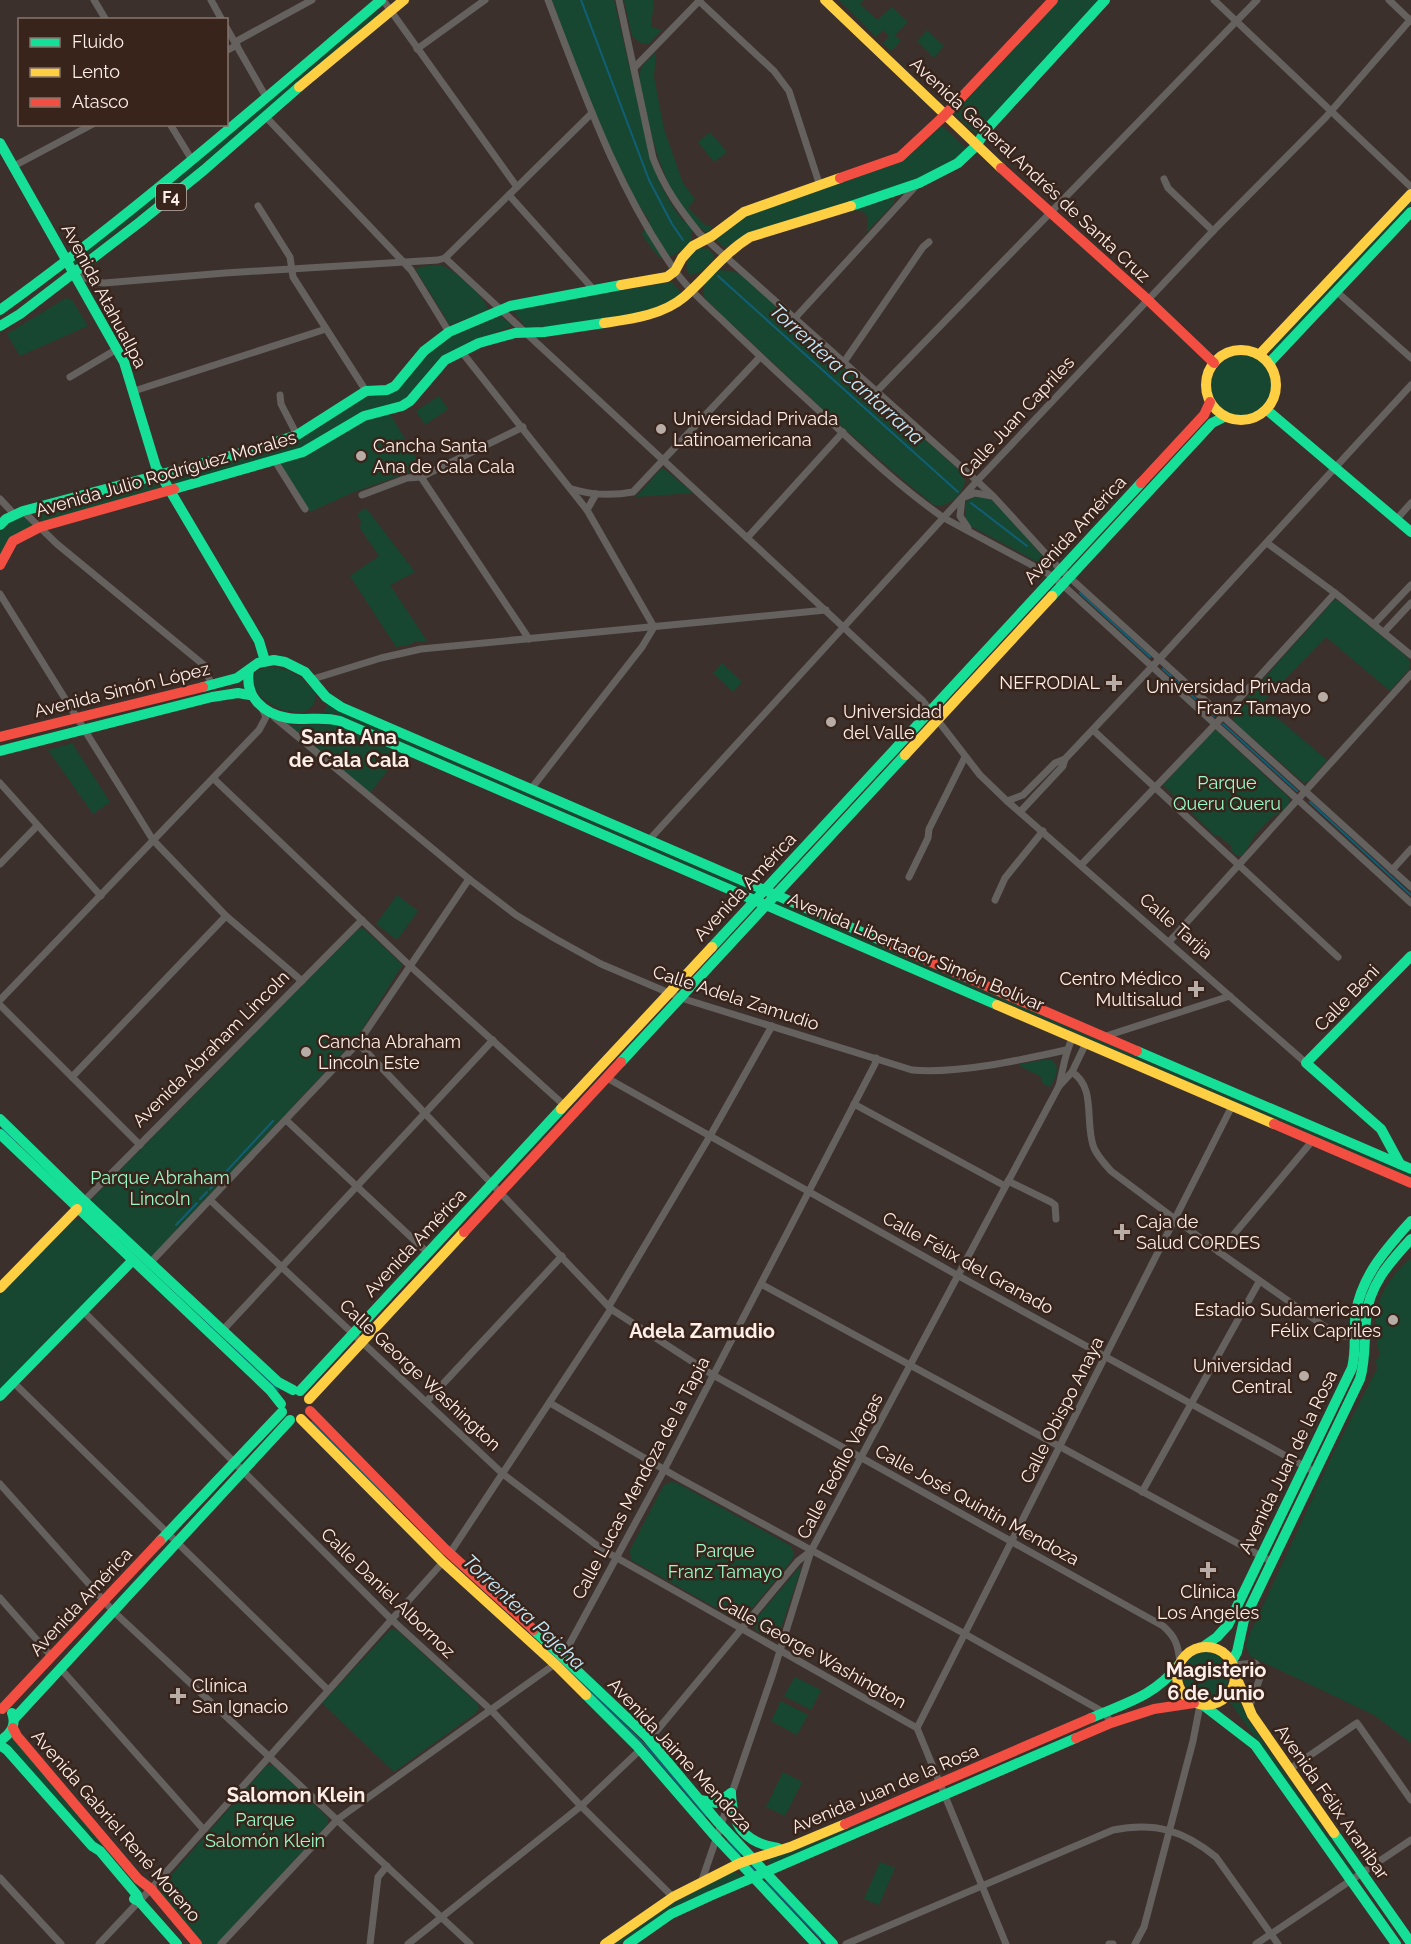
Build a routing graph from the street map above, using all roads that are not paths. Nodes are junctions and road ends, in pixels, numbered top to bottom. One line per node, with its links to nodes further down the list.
1 (94, 0): 17 (street)
2 (211, 0): 18 (street)
3 (312, 0): 22 (street)
4 (382, 0): 16 (street); 26 (main road, F4)
5 (404, 0): 16 (main road, F4)
6 (485, 0): 24 (street)
7 (548, 0): 28 (street)
8 (618, 0): 25 (street)
9 (699, 0): 25 (street); 39 (street)
10 (825, 0): 30 (main road, Avenida General Andrés de Santa Cruz)
11 (1053, 0): 30 (main road)
12 (1105, 0): 34 (main road, Avenida Julio Rodríguez Morales)
13 (1214, 0): 20 (street)
14 (1257, 0): 20 (street)
15 (1389, 0): 19 (street)
16 (390, 11): 24 (street); 29 (main road, F4)
17 (105, 18)
18 (221, 18)
19 (1411, 20): 27 (street, Calle Juan Capriles)
20 (1237, 21): 27 (street); 46 (street)
21 (228, 30): 22 (street)
22 (236, 43): 23 (street); 26 (street)
23 (228, 49)
24 (417, 49): 40 (street)
25 (634, 68): 48 (street)
26 (266, 97): 35 (main road, F4)
27 (1332, 111): 41 (street); 47 (street, Calle Juan Capriles)
28 (592, 112): 40 (street); 55 (street)
29 (265, 116): 53 (street); 56 (main road, F4)
30 (944, 116): 34 (main road, Avenida General Andrés de Santa Cruz); 39 (main road)
31 (89, 126): 36 (street)
32 (171, 126): 35 (street)
33 (0, 143): 36 (main road, Avenida Atahuallpa)
34 (976, 146): 38 (main road, Avenida Julio Rodríguez Morales); 46 (main road, Avenida General Andrés de Santa Cruz)
35 (192, 160): 52 (main road, F4)
36 (14, 166): 52 (main road, Avenida Atahuallpa)
37 (1164, 179): 47 (street)
38 (919, 183): 50 (main road, Avenida Julio Rodríguez Morales); 63 (street)
39 (820, 186): 48 (main road)
40 (517, 187): 43 (street)
41 (1411, 187)
42 (1411, 194): 70 (main road)
43 (509, 195): 51 (street); 57 (street)
44 (258, 206): 54 (street)
45 (1411, 212): 59 (main road)
46 (1050, 213): 60 (main road, Avenida General Andrés de Santa Cruz); 80 (street)
47 (1213, 231): 60 (street, Calle Juan Capriles)
48 (706, 240): 50 (street); 55 (main road)
49 (929, 242): 73 (street)
50 (723, 257): 58 (main road, Avenida Julio Rodríguez Morales); 63 (street)
51 (445, 258): 53 (street); 62 (street, Calle Tarija)
52 (66, 262): 56 (main road, Avenida Atahuallpa); 61 (main road, F4)
53 (404, 262): 54 (street); 66 (street)
54 (291, 268): 56 (street); 65 (street)
55 (675, 271): 57 (main road, Avenida Julio Rodríguez Morales); 58 (street)
56 (73, 273): 64 (main road, F4); 68 (main road, Avenida Atahuallpa)
57 (594, 290): 62 (main road, Avenida Julio Rodríguez Morales)
58 (691, 290): 67 (main road, Avenida Julio Rodríguez Morales); 71 (street)
59 (1336, 291): 72 (street); 75 (main road)
60 (1148, 300): 74 (main road, Avenida General Andrés de Santa Cruz); 93 (street, Calle Juan Capriles)
61 (0, 310)
62 (501, 310): 66 (main road, Avenida Julio Rodríguez Morales); 67 (street, Calle Tarija)
63 (795, 318): 73 (street)
64 (0, 326)
65 (326, 329): 78 (street); 79 (street)
66 (449, 332): 79 (main road, Avenida Julio Rodríguez Morales)
67 (527, 333): 69 (main road, Avenida Julio Rodríguez Morales); 89 (street, Calle Tarija)
68 (117, 349): 76 (street); 78 (main road, Avenida Atahuallpa)
69 (461, 351): 85 (street); 88 (main road, Avenida Julio Rodríguez Morales)
70 (1260, 354): 74 (main road); 75 (main road)
71 (760, 357): 86 (street); 89 (street)
72 (1411, 358)
73 (844, 362): 80 (street)
74 (1214, 363): 82 (main road)
75 (1269, 363): 83 (main road)
76 (70, 377)
77 (1411, 385): 90 (street)
78 (134, 391): 91 (main road, Avenida Atahuallpa)
79 (366, 391): 87 (main road, Avenida Julio Rodríguez Morales)
80 (877, 391): 93 (street)
81 (280, 394): 87 (street)
82 (1210, 402): 84 (main road); 114 (main road, Avenida América)
83 (1267, 410): 84 (main road); 90 (main road)
84 (1224, 417): 115 (main road, Avenida América)
85 (523, 427): 92 (street); 94 (street)
86 (843, 432): 105 (street); 111 (street)
87 (297, 435): 91 (main road, Avenida Julio Rodríguez Morales)
88 (275, 461): 95 (main road, Avenida Julio Rodríguez Morales); 102 (street)
89 (663, 461): 96 (street); 111 (street, Calle Tarija)
90 (1335, 468): 106 (main road); 112 (street)
91 (159, 473): 95 (main road, Avenida Atahuallpa); 104 (main road, Avenida Julio Rodríguez Morales)
92 (421, 477): 97 (street); 125 (street)
93 (977, 481): 98 (street); 99 (street, Calle Juan Capriles)
94 (572, 489): 96 (street); 103 (street)
95 (169, 491): 108 (main road, Avenida Julio Rodríguez Morales); 128 (main road, Avenida Atahuallpa)
96 (596, 494): 103 (street)
97 (362, 495)
98 (994, 497): 99 (street); 114 (street)
99 (962, 498): 105 (street, Calle Juan Capriles); 109 (street)
100 (0, 499): 104 (street)
101 (1411, 503): 106 (street)
102 (305, 509)
103 (586, 510): 122 (street)
104 (19, 513): 107 (main road, Avenida Julio Rodríguez Morales); 108 (street)
105 (944, 518): 109 (street); 123 (street, Calle Juan Capriles)
106 (1396, 520): 110 (main road)
107 (0, 525)
108 (40, 527): 113 (main road, Avenida Julio Rodríguez Morales); 133 (street)
109 (971, 532): 114 (street)
110 (1411, 532)
111 (747, 538): 120 (street, Calle Tarija)
112 (1266, 543): 117 (street); 127 (street)
113 (0, 565)
114 (1058, 573): 115 (street); 137 (main road, Avenida América)
115 (1067, 582): 127 (street); 129 (street); 137 (main road, Avenida América)
116 (1411, 585): 121 (street)
117 (1335, 593): 121 (street); 138 (street)
118 (0, 594): 140 (street)
119 (1411, 603): 124 (street)
120 (826, 610): 122 (street); 123 (street, Calle Tarija)
121 (1374, 624): 124 (street)
122 (654, 627): 125 (street); 151 (street)
123 (844, 627): 137 (street, Calle Tarija); 159 (street, Calle Juan Capriles)
124 (1384, 632): 126 (street)
125 (529, 639): 132 (street)
126 (1411, 655)
127 (1160, 659): 129 (street); 138 (street)
128 (265, 661): 130 (main road); 132 (main road)
129 (1152, 667): 141 (street); 143 (street)
130 (249, 670): 133 (main road, Avenida Simón López); 135 (main road)
131 (1411, 674): 152 (street)
132 (313, 679): 134 (main road)
133 (211, 685): 140 (main road, Avenida Simón López)
134 (322, 692): 139 (main road); 151 (main road, Avenida Libertador Simón Bolívar)
135 (249, 695): 136 (main road); 142 (main road, Avenida Simón López)
136 (264, 708): 139 (main road); 148 (street); 167 (street, Calle Adela Zamudio)
137 (934, 716): 146 (street, Calle Tarija); 165 (main road, Avenida América); 170 (main road, Avenida América)
138 (1222, 716): 141 (street); 152 (street)
139 (307, 717): 169 (main road, Avenida Libertador Simón Bolívar)
140 (76, 718): 142 (street); 144 (main road, Avenida Simón López)
141 (1215, 724): 150 (street); 153 (street)
142 (83, 730): 145 (main road, Avenida Simón López); 158 (street)
143 (1093, 730): 147 (street); 150 (street)
144 (0, 737)
145 (0, 751)
146 (965, 757): 154 (street, Calle Tarija); 166 (street)
147 (1065, 759): 154 (street); 155 (street)
148 (213, 779): 158 (street); 179 (street)
149 (0, 783): 156 (street)
150 (1154, 787): 162 (street); 163 (street)
151 (531, 789): 159 (main road, Avenida Libertador Simón Bolívar)
152 (1306, 792): 153 (street); 164 (street)
153 (1299, 800): 163 (street); 175 (street)
154 (1007, 801): 155 (street, Calle Tarija)
155 (1020, 812): 157 (street, Calle Tarija)
156 (37, 826): 161 (street); 172 (street)
157 (1042, 831): 162 (street, Calle Tarija); 174 (street)
158 (153, 840): 172 (street); 178 (street)
159 (649, 840): 170 (main road, Avenida Libertador Simón Bolívar)
160 (1411, 849): 164 (street)
161 (0, 864)
162 (1081, 865): 181 (street, Calle Tarija)
163 (1239, 865): 181 (street); 183 (street)
164 (1392, 870): 168 (street)
165 (796, 873): 171 (main road, Avenida América); 177 (main road)
166 (909, 877)
167 (469, 879): 184 (street); 186 (street, Calle Adela Zamudio)
168 (1411, 887)
169 (729, 889): 173 (main road, Avenida Libertador Simón Bolívar); 180 (main road)
170 (765, 890): 171 (main road, Avenida Libertador Simón Bolívar); 173 (main road, Avenida América)
171 (776, 895): 176 (main road, Avenida América); 177 (main road, Avenida Libertador Simón Bolívar)
172 (101, 896): 187 (street)
173 (755, 900): 176 (main road, Avenida Libertador Simón Bolívar); 180 (main road, Avenida América)
174 (995, 900)
175 (1411, 903)
176 (766, 906): 189 (main road, Avenida América); 193 (main road, Avenida Libertador Simón Bolívar)
177 (804, 907): 192 (main road, Avenida Libertador Simón Bolívar)
178 (226, 916): 185 (street); 201 (street)
179 (362, 920): 184 (street); 185 (street, Avenida Abraham Lincoln)
180 (736, 921): 186 (main road, Avenida América)
181 (1169, 942): 188 (street, Calle Tarija)
182 (1411, 956): 199 (main road, Calle Beni)
183 (1338, 957)
184 (409, 965): 194 (street); 195 (street)
185 (302, 981): 213 (street, Avenida Abraham Lincoln)
186 (669, 994): 189 (street, Calle Adela Zamudio); 205 (main road, Avenida América)
187 (2, 995)
188 (1230, 996): 192 (street); 199 (street, Calle Tarija)
189 (681, 998): 191 (street, Calle Adela Zamudio); 202 (main road, Avenida América)
190 (0, 1005): 201 (street)
191 (772, 1026): 198 (street, Calle Adela Zamudio); 211 (street)
192 (1104, 1036): 214 (main road, Avenida Libertador Simón Bolívar)
193 (1073, 1037): 196 (main road, Avenida Libertador Simón Bolívar); 197 (street, Calle Teófilo Vargas)
194 (493, 1040): 205 (street); 207 (street)
195 (358, 1043): 207 (street, Calle José Quintín Mendoza); 209 (street)
196 (1086, 1043): 200 (street, Calle Teófilo Vargas); 206 (main road, Avenida Libertador Simón Bolívar)
197 (1066, 1050): 198 (street, Calle Adela Zamudio); 203 (street, Calle Teófilo Vargas)
198 (876, 1058): 204 (street, Calle Lucas Mendoza de la Tapia)
199 (1306, 1064): 214 (main road, Calle Tarija)
200 (1072, 1072): 203 (street, Calle Teófilo Vargas); 224 (street)
201 (72, 1077): 213 (street)
202 (607, 1078): 211 (street, Calle Félix del Granado); 219 (main road, Avenida América)
203 (1059, 1086): 217 (street, Calle Teófilo Vargas)
204 (854, 1104): 217 (street); 220 (street, Calle Lucas Mendoza de la Tapia)
205 (565, 1106): 219 (main road, Avenida América)
206 (1232, 1106): 212 (main road, Avenida Libertador Simón Bolívar); 224 (street, Calle Obispo Anaya)
207 (426, 1114): 218 (street); 219 (street, Calle José Quintín Mendoza)
208 (0, 1119): 222 (main road)
209 (286, 1120): 218 (street); 221 (street)
210 (0, 1134): 222 (main road)
211 (710, 1136): 220 (street, Calle Félix del Granado); 237 (street)
212 (1313, 1140): 216 (main road, Avenida Libertador Simón Bolívar); 227 (street)
213 (140, 1145): 222 (street, Avenida Abraham Lincoln)
214 (1400, 1164): 215 (main road, Avenida Libertador Simón Bolívar)
215 (1411, 1169)
216 (1411, 1183)
217 (1006, 1184): 223 (street); 233 (street, Calle Teófilo Vargas)
218 (358, 1186): 228 (street); 232 (street)
219 (497, 1188): 228 (main road, Avenida América); 229 (street, Calle José Quintín Mendoza); 242 (main road, Avenida América)
220 (809, 1190): 233 (street, Calle Félix del Granado); 235 (street, Calle Lucas Mendoza de la Tapia)
221 (210, 1200): 231 (street); 232 (street, Calle George Washington)
222 (81, 1205): 230 (main road); 231 (main road); 236 (main road, Avenida Abraham Lincoln)
223 (1056, 1219)
224 (1176, 1220): 227 (street); 243 (street, Calle Obispo Anaya)
225 (1411, 1221): 241 (main road, Avenida Juan de la Rosa)
226 (1411, 1239): 247 (main road, Avenida Juan de la Rosa)
227 (1219, 1252): 234 (street)
228 (428, 1253): 240 (main road, Avenida América)
229 (562, 1256): 237 (street, Calle José Quintín Mendoza); 252 (street)
230 (132, 1262): 238 (main road); 255 (main road)
231 (150, 1263): 239 (main road)
232 (281, 1268): 239 (street); 240 (street, Calle George Washington)
233 (957, 1275): 243 (street, Calle Félix del Granado); 244 (street, Calle Teófilo Vargas)
234 (1260, 1282): 241 (street); 254 (street)
235 (761, 1284): 244 (street); 246 (street, Calle Lucas Mendoza de la Tapia)
236 (0, 1288)
237 (610, 1308): 246 (street, Calle José Quintín Mendoza); 253 (street)
238 (83, 1311): 248 (main road); 260 (street, Calle Daniel Albornoz)
239 (223, 1330): 249 (main road)
240 (354, 1334): 242 (street, Calle George Washington); 249 (main road, Avenida América)
241 (1355, 1336): 245 (main road, Avenida Juan de la Rosa)
242 (363, 1342): 251 (main road, Avenida América); 252 (street, Calle George Washington)
243 (1106, 1357): 254 (street, Calle Félix del Granado); 258 (street, Calle Obispo Anaya)
244 (911, 1365): 258 (street); 259 (street, Calle Teófilo Vargas)
245 (1348, 1374): 247 (main road); 261 (main road, Avenida Juan de la Rosa)
246 (713, 1375): 259 (street, Calle José Quintín Mendoza); 262 (street, Calle Lucas Mendoza de la Tapia)
247 (1360, 1379): 264 (main road, Avenida Juan de la Rosa)
248 (13, 1382): 250 (main road); 268 (street)
249 (297, 1391): 251 (main road); 255 (main road)
250 (0, 1396)
251 (309, 1399): 256 (main road)
252 (427, 1401): 265 (street, Calle George Washington)
253 (550, 1403): 262 (street); 265 (street)
254 (1191, 1404): 261 (street, Calle Félix del Granado); 267 (street)
255 (281, 1408): 257 (main road); 260 (main road, Avenida América)
256 (310, 1411): 257 (main road); 273 (main road, Avenida Jaime Mendoza)
257 (296, 1420): 263 (main road, Avenida América); 273 (main road, Avenida Jaime Mendoza)
258 (1060, 1446): 267 (street); 269 (street, Calle Obispo Anaya)
259 (861, 1459): 269 (street, Calle José Quintín Mendoza); 271 (street, Calle Teófilo Vargas)
260 (233, 1463): 263 (street, Calle Daniel Albornoz); 268 (main road, Avenida América)
261 (1303, 1466): 264 (street, Calle Félix del Granado); 272 (main road, Avenida Juan de la Rosa)
262 (664, 1470): 271 (street); 274 (street, Calle Lucas Mendoza de la Tapia)
263 (242, 1472): 270 (main road, Avenida América); 279 (street, Calle Daniel Albornoz)
264 (1315, 1472): 275 (main road, Avenida Juan de la Rosa)
265 (503, 1474): 273 (street); 274 (street, Calle George Washington)
266 (0, 1484): 277 (street)
267 (1142, 1492): 272 (street)
268 (167, 1534): 270 (street); 277 (main road, Avenida América)
269 (1013, 1541): 281 (street, Calle Obispo Anaya); 286 (street, Calle José Quintín Mendoza)
270 (176, 1543): 278 (main road, Avenida América); 289 (street)
271 (811, 1551): 280 (street); 281 (street); 283 (street, Calle Teófilo Vargas)
272 (1261, 1556): 275 (street); 282 (main road, Avenida Juan de la Rosa)
273 (447, 1558): 279 (street); 285 (main road, Avenida Jaime Mendoza)
274 (616, 1559): 280 (street, Calle George Washington); 285 (street, Calle Lucas Mendoza de la Tapia)
275 (1272, 1562): 287 (main road, Avenida Juan de la Rosa)
276 (0, 1598): 284 (street)
277 (105, 1601): 278 (street); 284 (main road, Avenida América)
278 (113, 1611): 288 (main road, Avenida América); 300 (street)
279 (391, 1619): 289 (street); 293 (street, Calle Daniel Albornoz)
280 (742, 1629): 283 (street, Calle George Washington); 297 (street)
281 (965, 1634): 294 (street); 296 (street, Calle Obispo Anaya)
282 (1204, 1646): 286 (main road); 287 (main road)
283 (780, 1650): 296 (street, Calle George Washington); 303 (street, Calle Teófilo Vargas)
284 (53, 1657): 292 (main road, Avenida América)
285 (559, 1660): 293 (street, Calle Lucas Mendoza de la Tapia); 297 (main road, Avenida Jaime Mendoza); 299 (main road, Avenida Jaime Mendoza)
286 (1179, 1664): 290 (main road); 294 (main road, Avenida Juan de la Rosa)
287 (1234, 1666): 290 (main road); 291 (main road, Avenida Félix Aranibar); 291 (street)
288 (60, 1668): 295 (main road, Avenida América); 309 (street)
289 (328, 1690): 300 (street)
290 (1199, 1704): 294 (main road, Avenida Juan de la Rosa); 310 (street); 321 (main road, Avenida Félix Aranibar)
291 (1249, 1708): 301 (main road, Avenida Félix Aranibar)
292 (1, 1709): 295 (main road, Avenida Gabriel René Moreno)
293 (492, 1711): 306 (street, Calle Daniel Albornoz); 307 (street, Calle Lucas Mendoza de la Tapia)
294 (1108, 1718): 302 (main road, Avenida Juan de la Rosa)
295 (14, 1723): 298 (main road, Avenida América); 324 (main road, Avenida Gabriel René Moreno)
296 (917, 1728): 302 (street, Calle George Washington)
297 (649, 1740): 304 (main road, Avenida Jaime Mendoza)
298 (0, 1743): 326 (main road, Avenida Gabriel René Moreno)
299 (641, 1749): 306 (street); 311 (main road, Avenida Jaime Mendoza)
300 (270, 1756): 307 (street); 309 (street)
301 (1290, 1769): 305 (street); 318 (main road, Avenida Félix Aranibar)
302 (943, 1789): 313 (main road, Avenida Juan de la Rosa); 317 (main road, Avenida Juan de la Rosa); 323 (street, Calle George Washington)
303 (731, 1793): 304 (main road); 308 (street, Calle Teófilo Vargas); 313 (main road)
304 (700, 1800): 308 (main road, Avenida Jaime Mendoza)
305 (1411, 1800)
306 (581, 1806): 325 (street, Calle Daniel Albornoz); 327 (street)
307 (338, 1820): 316 (street); 334 (street, Calle Lucas Mendoza de la Tapia)
308 (721, 1824): 311 (street, Calle Teófilo Vargas); 314 (main road, Avenida Jaime Mendoza)
309 (204, 1830): 324 (street)
310 (1169, 1830): 323 (street); 328 (street); 344 (street)
311 (717, 1837): 315 (main road, Avenida Jaime Mendoza); 322 (street, Calle Teófilo Vargas)
312 (1411, 1840): 318 (street)
313 (790, 1847): 314 (main road, Avenida Juan de la Rosa)
314 (753, 1858): 315 (main road, Avenida Juan de la Rosa); 317 (main road, Avenida Jaime Mendoza)
315 (740, 1863): 319 (main road, Avenida Jaime Mendoza); 322 (main road, Avenida Juan de la Rosa)
316 (387, 1866): 327 (street); 335 (street)
317 (766, 1872): 319 (main road, Avenida Juan de la Rosa); 341 (main road, Avenida Jaime Mendoza)
318 (1362, 1873): 321 (street); 329 (main road, Avenida Félix Aranibar)
319 (754, 1877): 339 (main road, Avenida Juan de la Rosa); 340 (main road, Avenida Jaime Mendoza)
320 (0, 1878): 330 (street)
321 (1351, 1880): 328 (street); 347 (main road, Avenida Félix Aranibar)
322 (701, 1883): 325 (main road, Avenida Juan de la Rosa)
323 (983, 1887): 342 (street); 343 (street, Calle George Washington)
324 (151, 1889): 326 (street); 333 (main road, Avenida Gabriel René Moreno)
325 (673, 1897): 338 (main road, Avenida Juan de la Rosa)
326 (139, 1901): 331 (street); 332 (main road, Avenida Gabriel René Moreno)
327 (442, 1917): 336 (street); 337 (street)
328 (1271, 1934): 345 (street); 346 (street)
329 (1411, 1943)
330 (61, 1944)
331 (99, 1944)
332 (177, 1944)
333 (197, 1944)
334 (221, 1944)
335 (370, 1944)
336 (408, 1944)
337 (470, 1944)
338 (605, 1944)
339 (628, 1944)
340 (816, 1944)
341 (833, 1944)
342 (846, 1944)
343 (1006, 1944)
344 (1136, 1944)
345 (1256, 1944)
346 (1278, 1944)
347 (1395, 1944)

